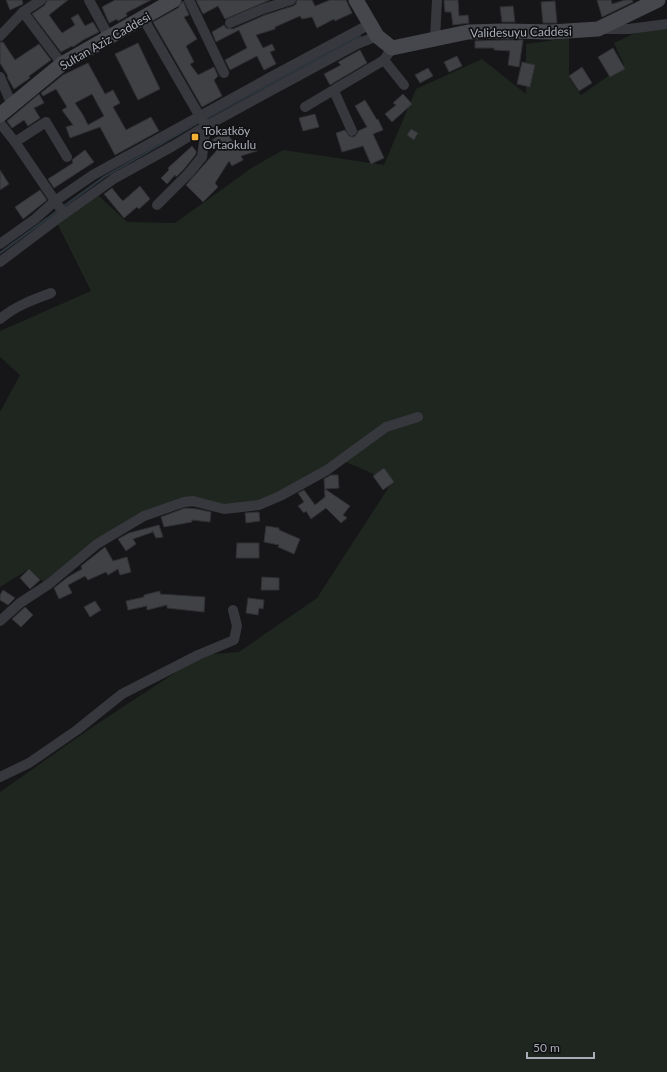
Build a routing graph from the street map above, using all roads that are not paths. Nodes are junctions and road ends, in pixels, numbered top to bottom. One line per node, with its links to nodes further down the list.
1 (41, 0): 9 (street)
2 (89, 0): 16 (street)
3 (174, 0): 10 (street, Sultan Aziz Caddesi)
4 (189, 0): 21 (street)
5 (291, 0): 11 (street)
6 (356, 0): 14 (street)
7 (436, 0): 17 (street)
8 (658, 0): 13 (street, Validesuyu Caddesi)
9 (24, 12): 15 (street); 20 (street)
10 (143, 18): 16 (street, Sultan Aziz Caddesi); 29 (street, bridge)
11 (230, 23)
12 (667, 24): 13 (street)
13 (598, 29): 17 (street, Validesuyu Caddesi)
14 (373, 30): 18 (street); 29 (street); 33 (street)
15 (0, 36)
16 (109, 37): 20 (street, Sultan Aziz Caddesi)
17 (435, 39): 18 (street, Validesuyu Caddesi)
18 (392, 48): 19 (street)
19 (384, 60): 23 (street); 24 (street)
20 (62, 64): 25 (street, Sultan Aziz Caddesi)
21 (224, 73)
22 (0, 77): 25 (street)
23 (404, 85)
24 (334, 91): 26 (street); 30 (street)
25 (12, 105): 27 (street, Sultan Aziz Caddesi)
26 (304, 107)
27 (0, 115)
28 (0, 123): 31 (street)
29 (206, 126): 34 (street); 35 (street)
30 (352, 131)
31 (15, 142): 32 (street); 33 (street)
32 (67, 157)
33 (55, 201): 35 (street); 36 (street)
34 (157, 205)
35 (64, 214): 37 (street)
36 (0, 244)
37 (0, 262)
38 (51, 293): 39 (street)
39 (0, 319)
40 (418, 417): 42 (street)
41 (233, 610): 43 (street)
42 (0, 621)
43 (0, 777)

